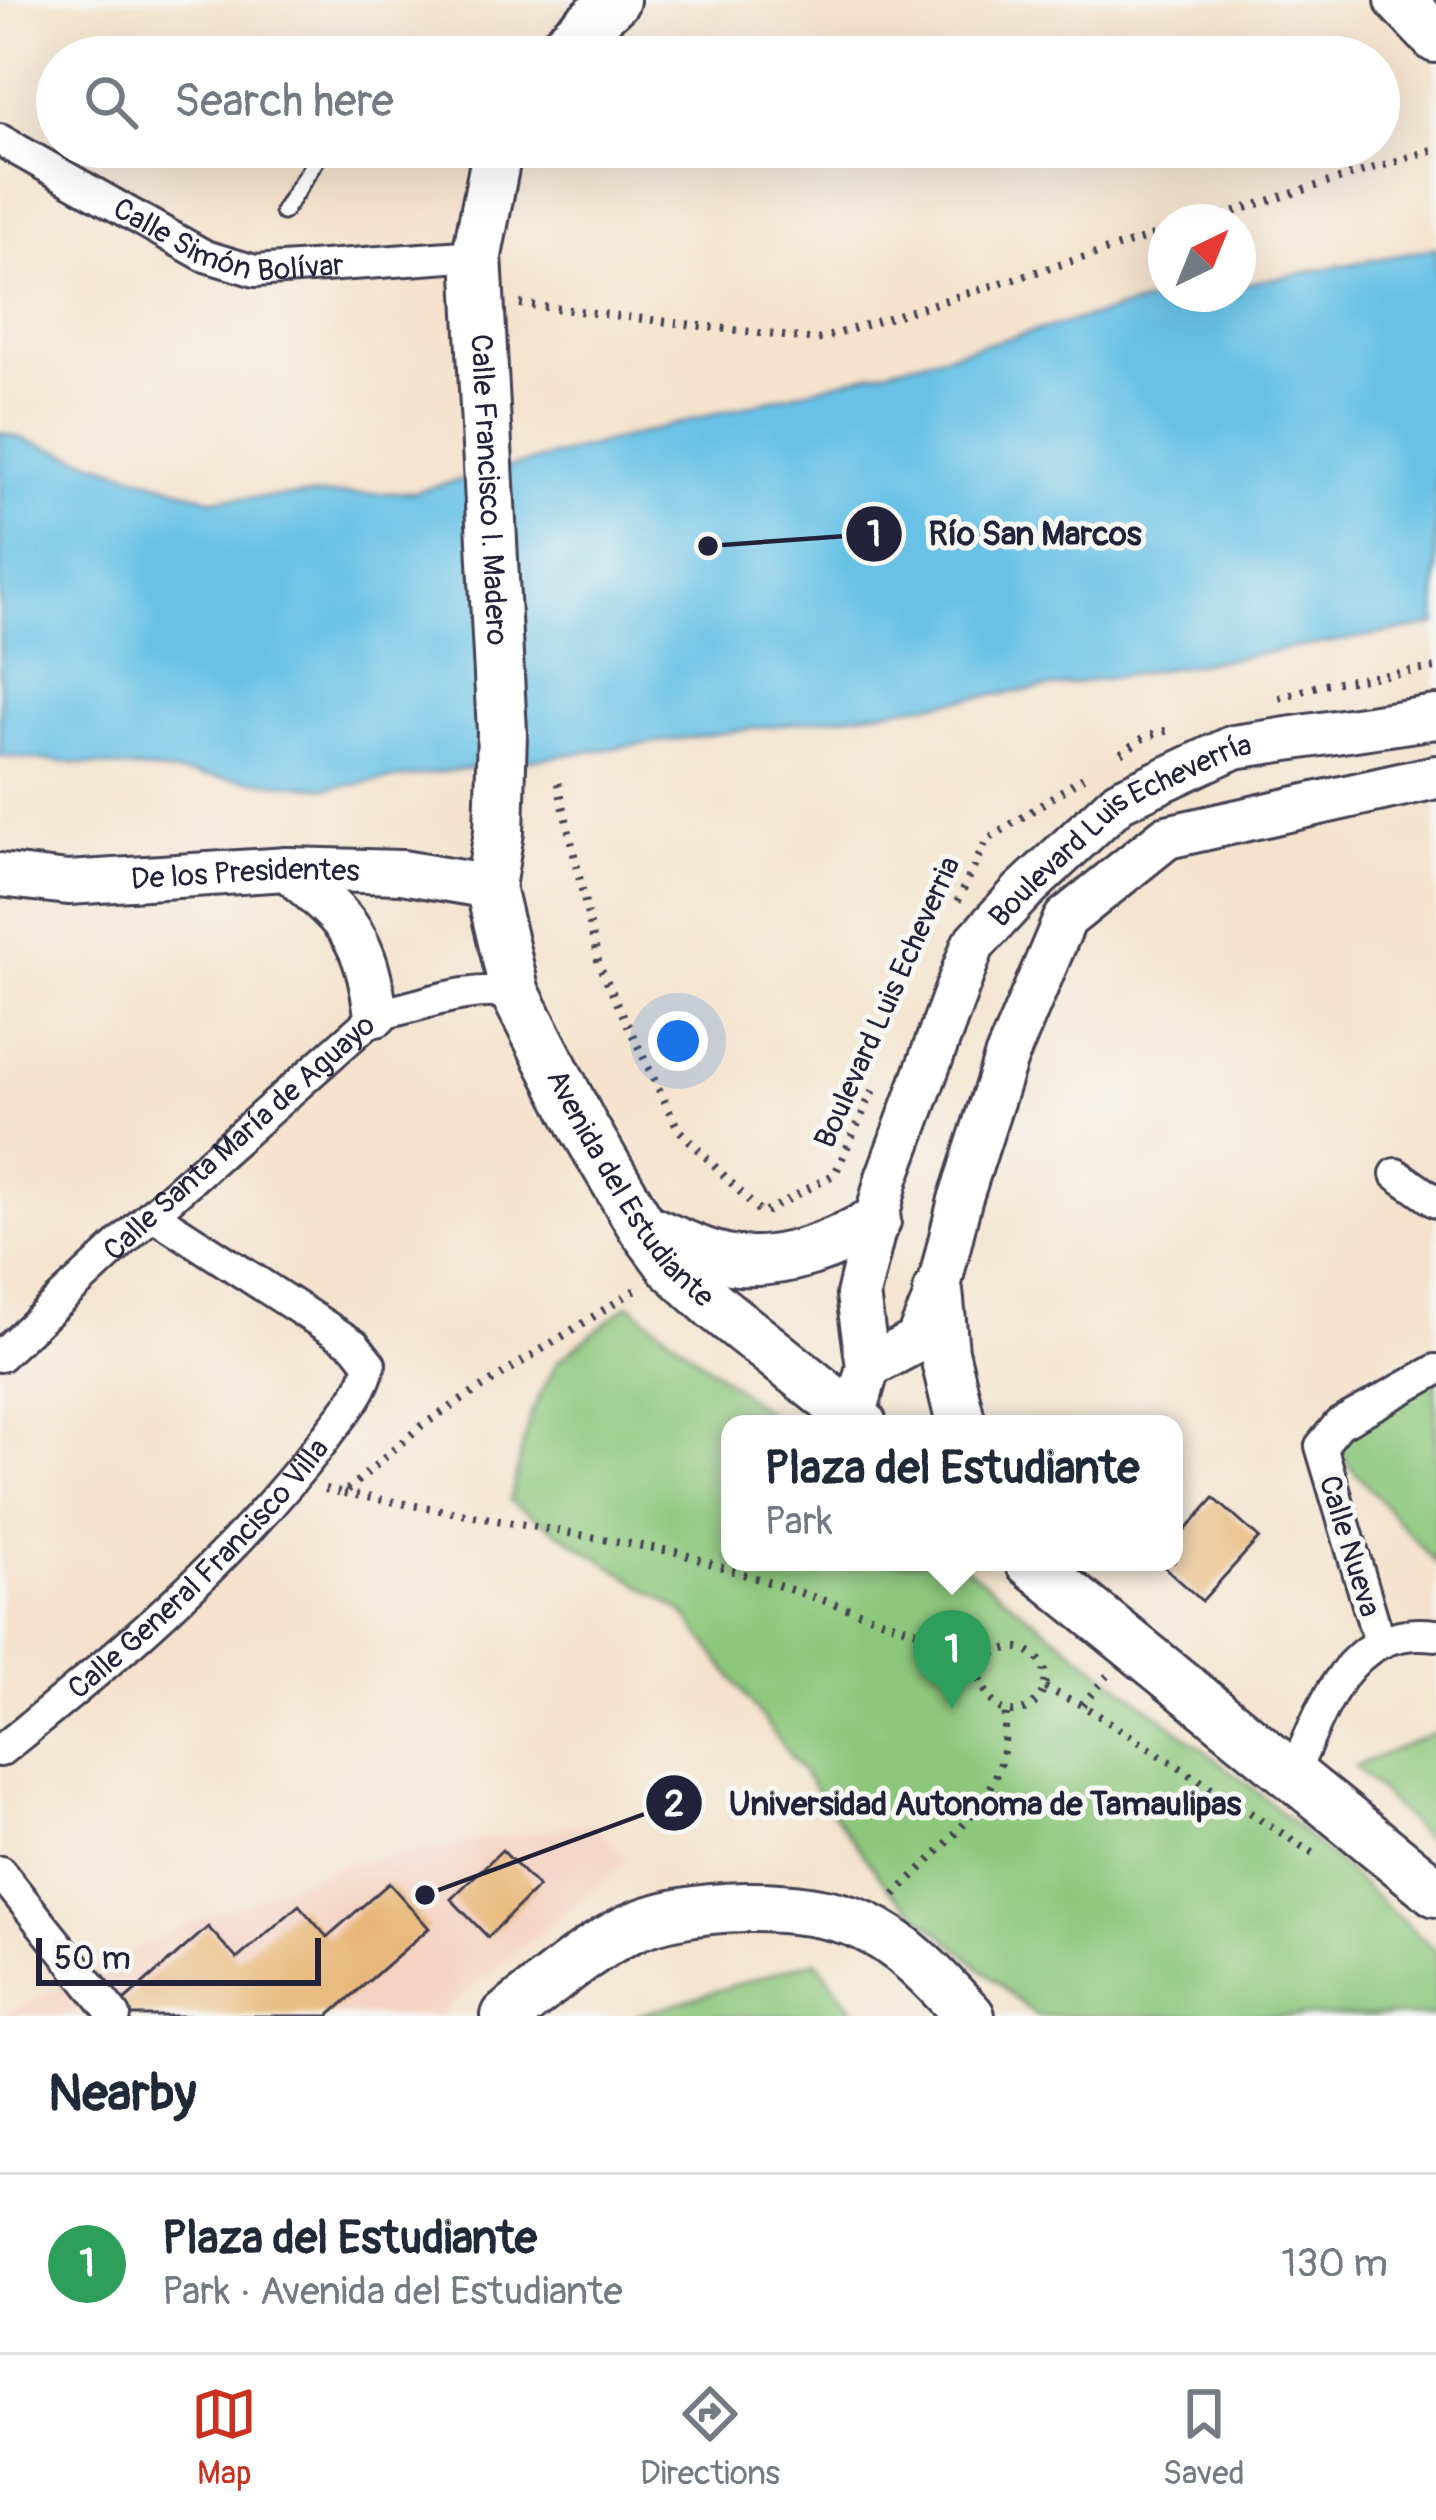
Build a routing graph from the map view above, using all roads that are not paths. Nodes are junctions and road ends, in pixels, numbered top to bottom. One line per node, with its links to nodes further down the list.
1 (615, 0): 3 (main road)
2 (1400, 0): 4 (main road)
3 (576, 36)
4 (1436, 38)
5 (0, 140): 6 (street, Calle Simón Bolívar)
6 (36, 160)
7 (49, 168): 11 (street, Calle Simón Bolívar)
8 (311, 168): 10 (lane)
9 (495, 168): 11 (main road, Calle Francisco I. Madero)
10 (283, 212)
11 (479, 291): 16 (main road, Calle Francisco I. Madero)
12 (1436, 717): 22 (main road, Boulevard Luis Echeverría)
13 (1436, 778): 24 (main road, Boulevard Luis Echeverría)
14 (287, 869): 15 (main road, De los Presidentes); 16 (main road, De los Presidentes); 18 (main road)
15 (0, 874)
16 (490, 887): 17 (main road, Avenida del Estudiante)
17 (515, 993): 18 (street, Calle Santa María de Aguayo); 23 (main road, Avenida del Estudiante)
18 (376, 1015): 21 (street, Calle Santa María de Aguayo)
19 (1396, 1174): 20 (street)
20 (1436, 1202)
21 (152, 1214): 25 (street, Calle Santa María de Aguayo); 34 (street, Calle General Francisco Villa)
22 (876, 1221): 23 (main road); 26 (main road, Boulevard Luis Echeverría)
23 (643, 1228): 28 (main road, Avenida del Estudiante)
24 (938, 1291): 26 (main road, Boulevard Luis Echeverría); 30 (main road)
25 (0, 1356)
26 (868, 1367): 29 (main road, Boulevard Luis Echeverría)
27 (1436, 1370): 33 (street, Calle Nueva)
28 (852, 1415)
29 (859, 1415)
30 (959, 1415)
31 (1041, 1571): 35 (main road)
32 (1436, 1635): 33 (street)
33 (1379, 1641): 35 (street)
34 (0, 1750)
35 (1293, 1774): 37 (main road)
36 (0, 1872): 38 (street)
37 (1436, 1892)
38 (115, 2016)
39 (506, 2016): 40 (main road)
40 (970, 2016)

